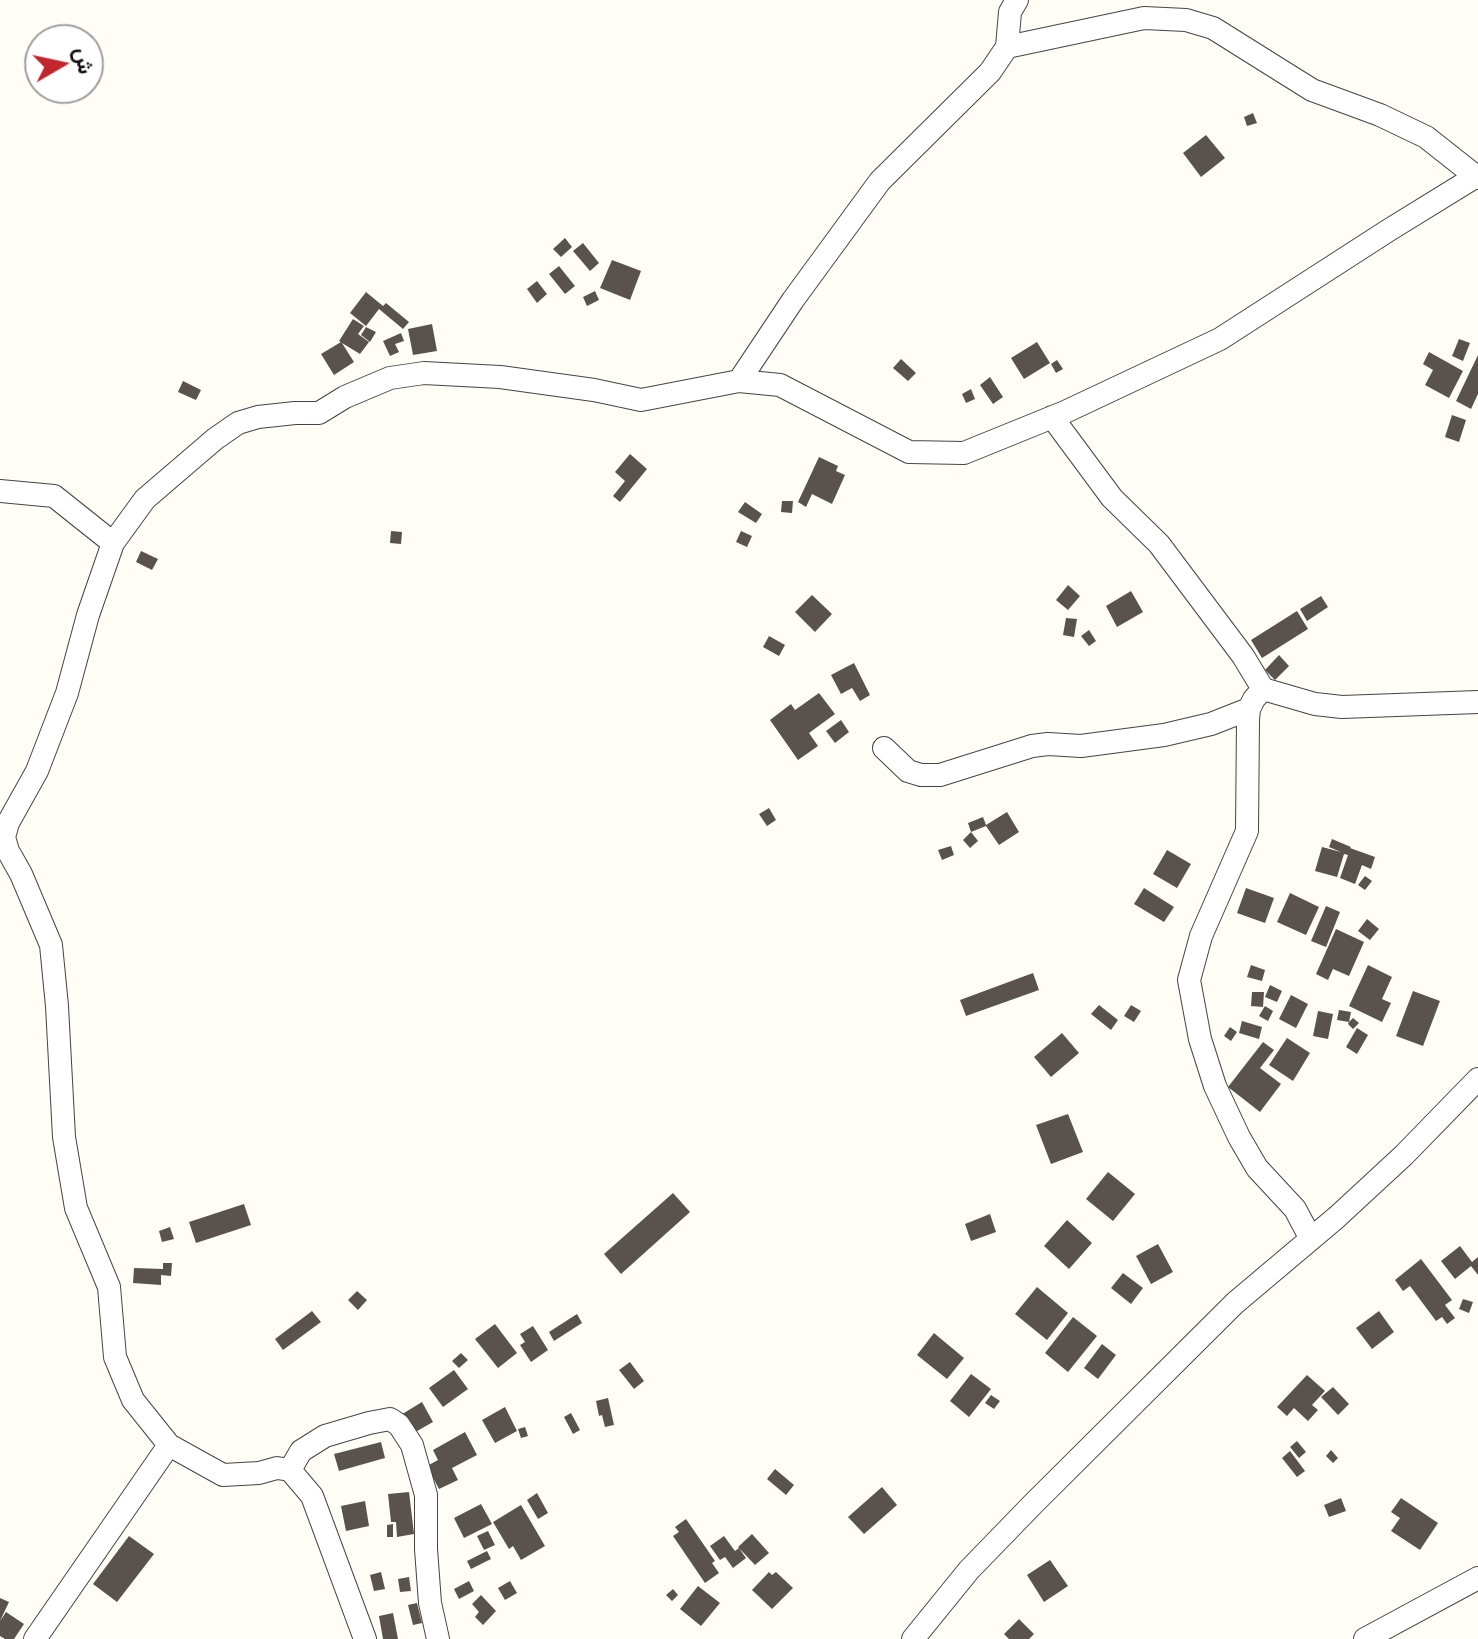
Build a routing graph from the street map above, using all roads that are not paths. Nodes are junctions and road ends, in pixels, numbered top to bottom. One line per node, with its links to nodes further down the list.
1 (1017, 0): 2 (street)
2 (1007, 47): 3 (street); 4 (street)
3 (1477, 177): 5 (street)
4 (739, 381): 5 (street); 7 (street)
5 (1052, 417): 8 (street)
6 (0, 491): 7 (street)
7 (113, 543): 14 (street)
8 (1263, 689): 9 (street); 10 (street)
9 (1478, 702)
10 (1249, 709): 11 (street); 13 (street)
11 (884, 748)
12 (1478, 1079): 13 (street)
13 (1311, 1239): 20 (street)
14 (169, 1445): 15 (street); 17 (street)
15 (290, 1470): 18 (street); 19 (street)
16 (1478, 1578): 21 (street)
17 (35, 1639)
18 (365, 1639)
19 (438, 1639)
20 (913, 1639)
21 (1365, 1639)

